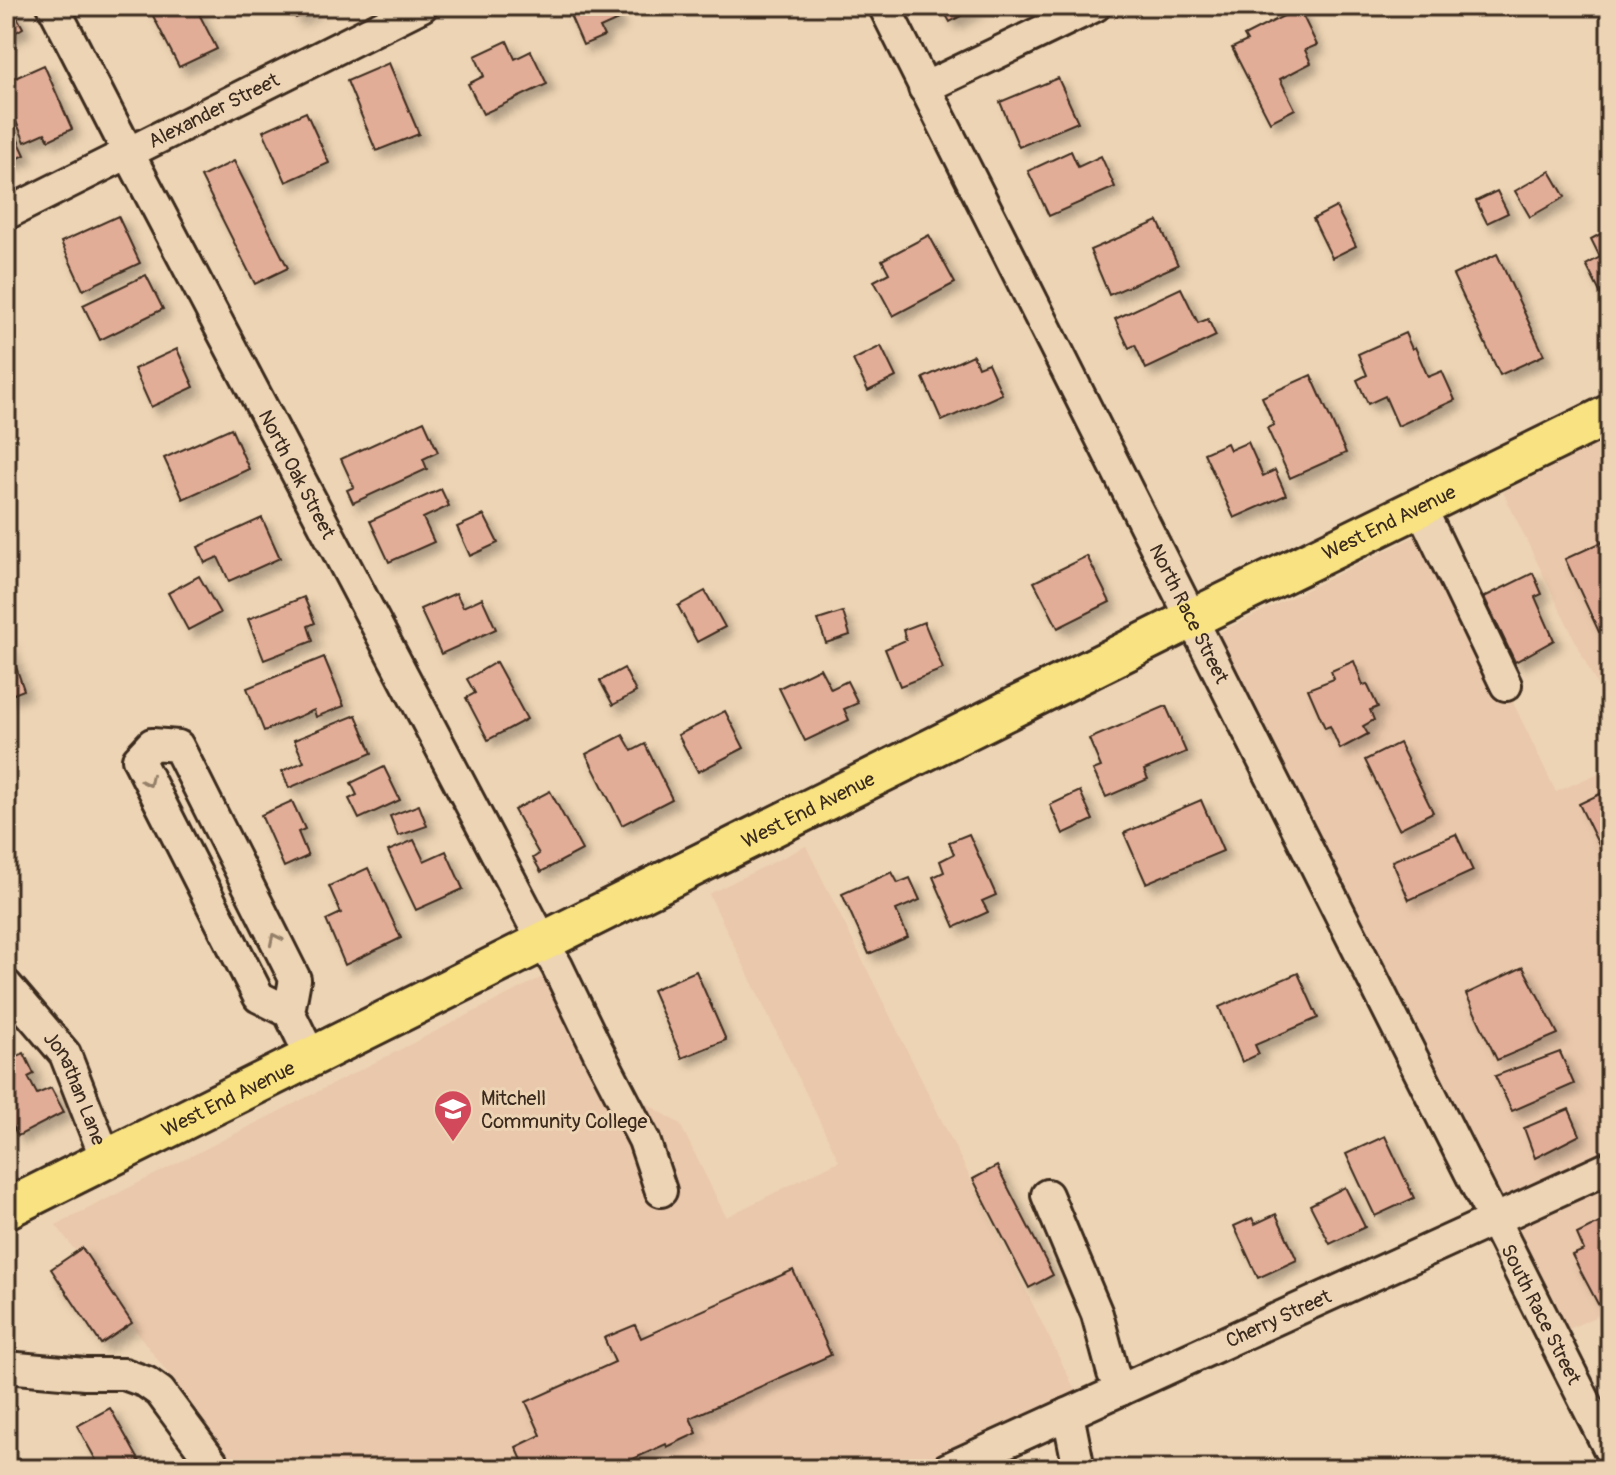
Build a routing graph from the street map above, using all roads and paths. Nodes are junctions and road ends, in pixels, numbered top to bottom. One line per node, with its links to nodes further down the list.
1 (53, 6): 6 (street, North Oak Street)
2 (422, 6): 6 (street, Alexander Street)
3 (884, 6): 5 (street, North Race Street)
4 (1095, 6): 5 (street)
5 (924, 88): 10 (street, North Race Street)
6 (129, 154): 7 (street, Alexander Street); 12 (street, North Oak Street)
7 (6, 214)
8 (1610, 414): 9 (main road, West End Avenue)
9 (1421, 508): 10 (main road, West End Avenue); 11 (street)
10 (1193, 618): 12 (main road, West End Avenue); 21 (street, North Race Street)
11 (1506, 685)
12 (543, 942): 15 (main road, West End Avenue); 18 (street, North Oak Street)
13 (6, 985): 16 (street, Jonathan Lane)
14 (289, 1012): 14 (street, one-way to 14); 15 (street)
15 (311, 1057): 16 (main road, West End Avenue)
16 (106, 1159): 20 (main road, West End Avenue)
17 (1610, 1167): 21 (street, Cherry Street)
18 (661, 1191)
19 (1047, 1195): 23 (street)
20 (6, 1209)
21 (1494, 1220): 23 (street, Cherry Street); 25 (street, South Race Street)
22 (6, 1367): 26 (street)
23 (1121, 1390): 24 (street, Cherry Street)
24 (1068, 1414): 27 (street, Cherry Street); 28 (street)
25 (1610, 1451)
26 (217, 1469)
27 (947, 1469)
28 (1079, 1469)

